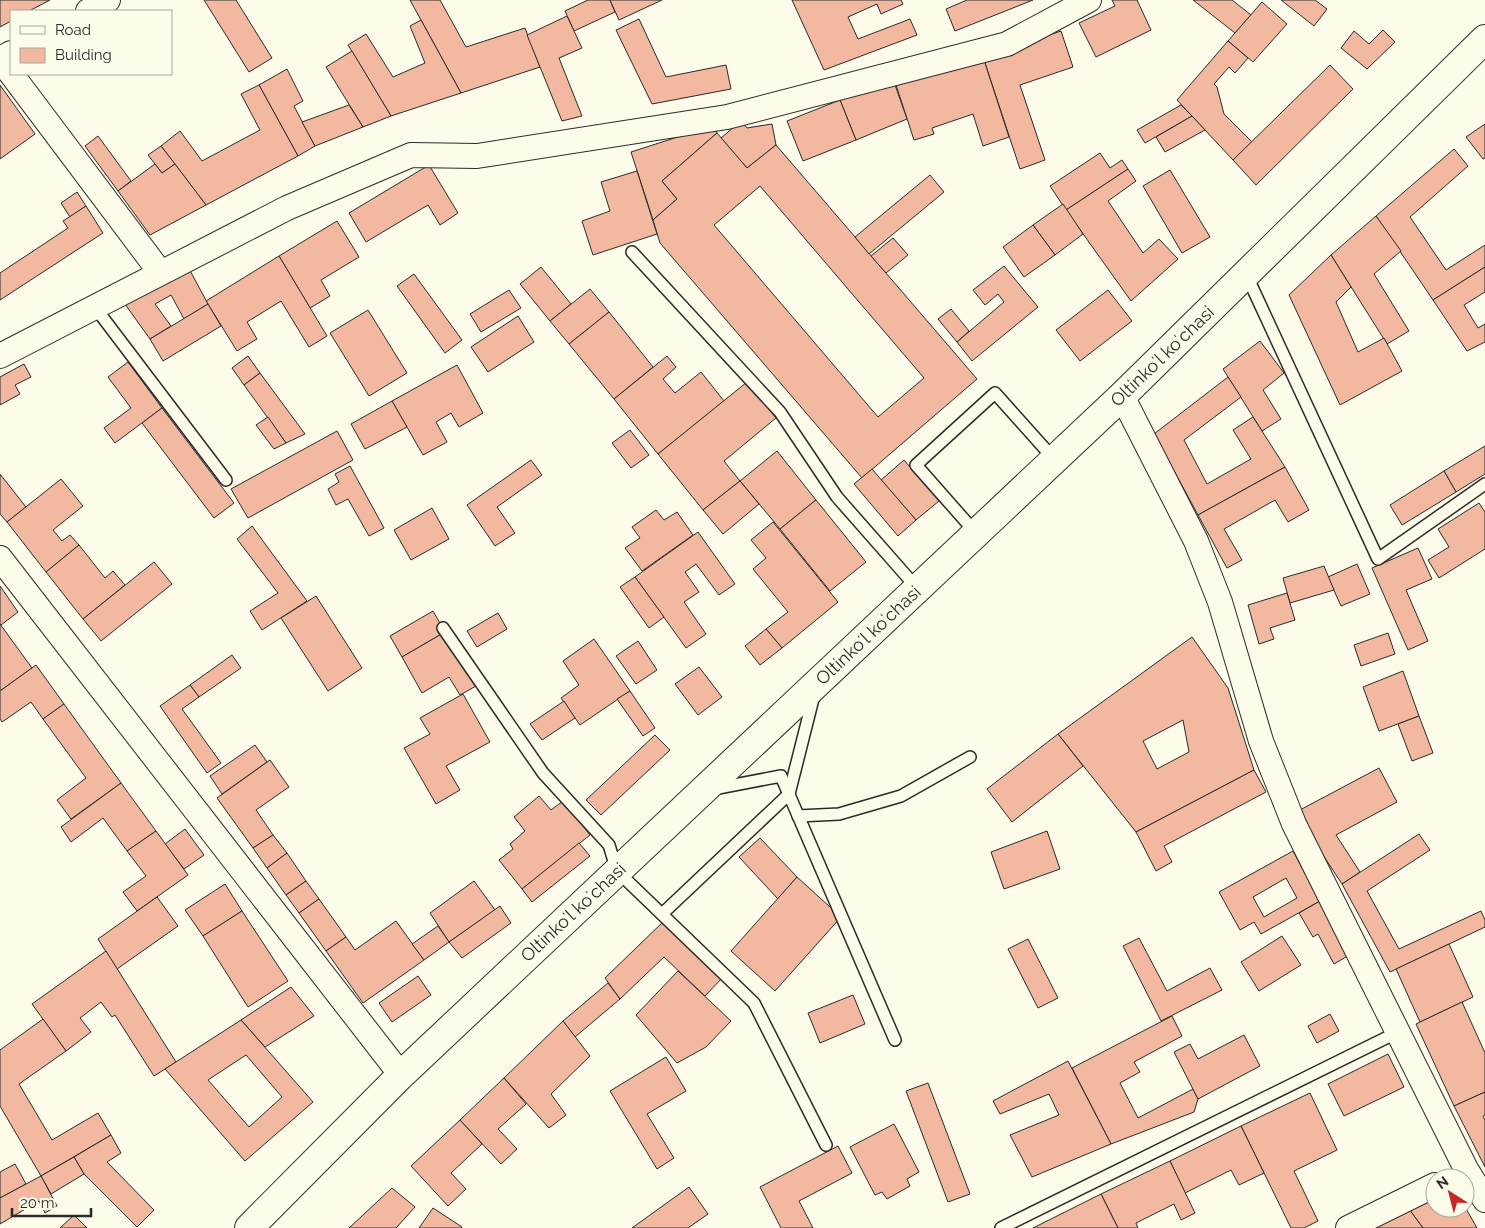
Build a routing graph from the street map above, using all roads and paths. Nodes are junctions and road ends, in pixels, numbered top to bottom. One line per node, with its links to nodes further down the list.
1 (108, 0): 3 (street)
2 (1089, 0): 9 (street)
3 (90, 10)
4 (1485, 39): 10 (main road, Oltinkoʻl koʻchasi)
5 (10, 54): 6 (street)
6 (10, 72)
7 (12, 75): 9 (street)
8 (632, 252): 19 (lane)
9 (160, 272): 11 (street)
10 (1246, 274): 13 (main road, Oltinkoʻl koʻchasi); 16 (lane)
11 (94, 306): 12 (street); 15 (lane)
12 (0, 356)
13 (1122, 396): 14 (main road, Oltinkoʻl koʻchasi); 28 (street)
14 (1054, 459): 17 (main road, Oltinkoʻl koʻchasi); 17 (lane)
15 (226, 480)
16 (1485, 484)
17 (976, 533): 19 (main road, Oltinkoʻl koʻchasi)
18 (0, 558): 30 (street)
19 (917, 588): 21 (main road, Oltinkoʻl koʻchasi)
20 (443, 628): 26 (lane)
21 (818, 682): 23 (main road, Oltinkoʻl koʻchasi); 24 (lane)
22 (970, 756): 25 (lane)
23 (701, 792): 24 (lane); 26 (main road, Oltinkoʻl koʻchasi)
24 (789, 794): 25 (lane); 27 (lane)
25 (798, 816): 29 (lane)
26 (617, 870): 27 (lane); 30 (main road, Oltinkoʻl koʻchasi)
27 (662, 914): 31 (lane)
28 (1398, 1032): 32 (street); 37 (lane)
29 (895, 1040)
30 (400, 1074): 36 (main road, Oltinkoʻl koʻchasi)
31 (826, 1145)
32 (1455, 1168)
33 (1425, 1189): 38 (street)
34 (1475, 1191): 35 (street)
35 (1485, 1200)
36 (249, 1228)
37 (1001, 1228)
38 (1348, 1228)

